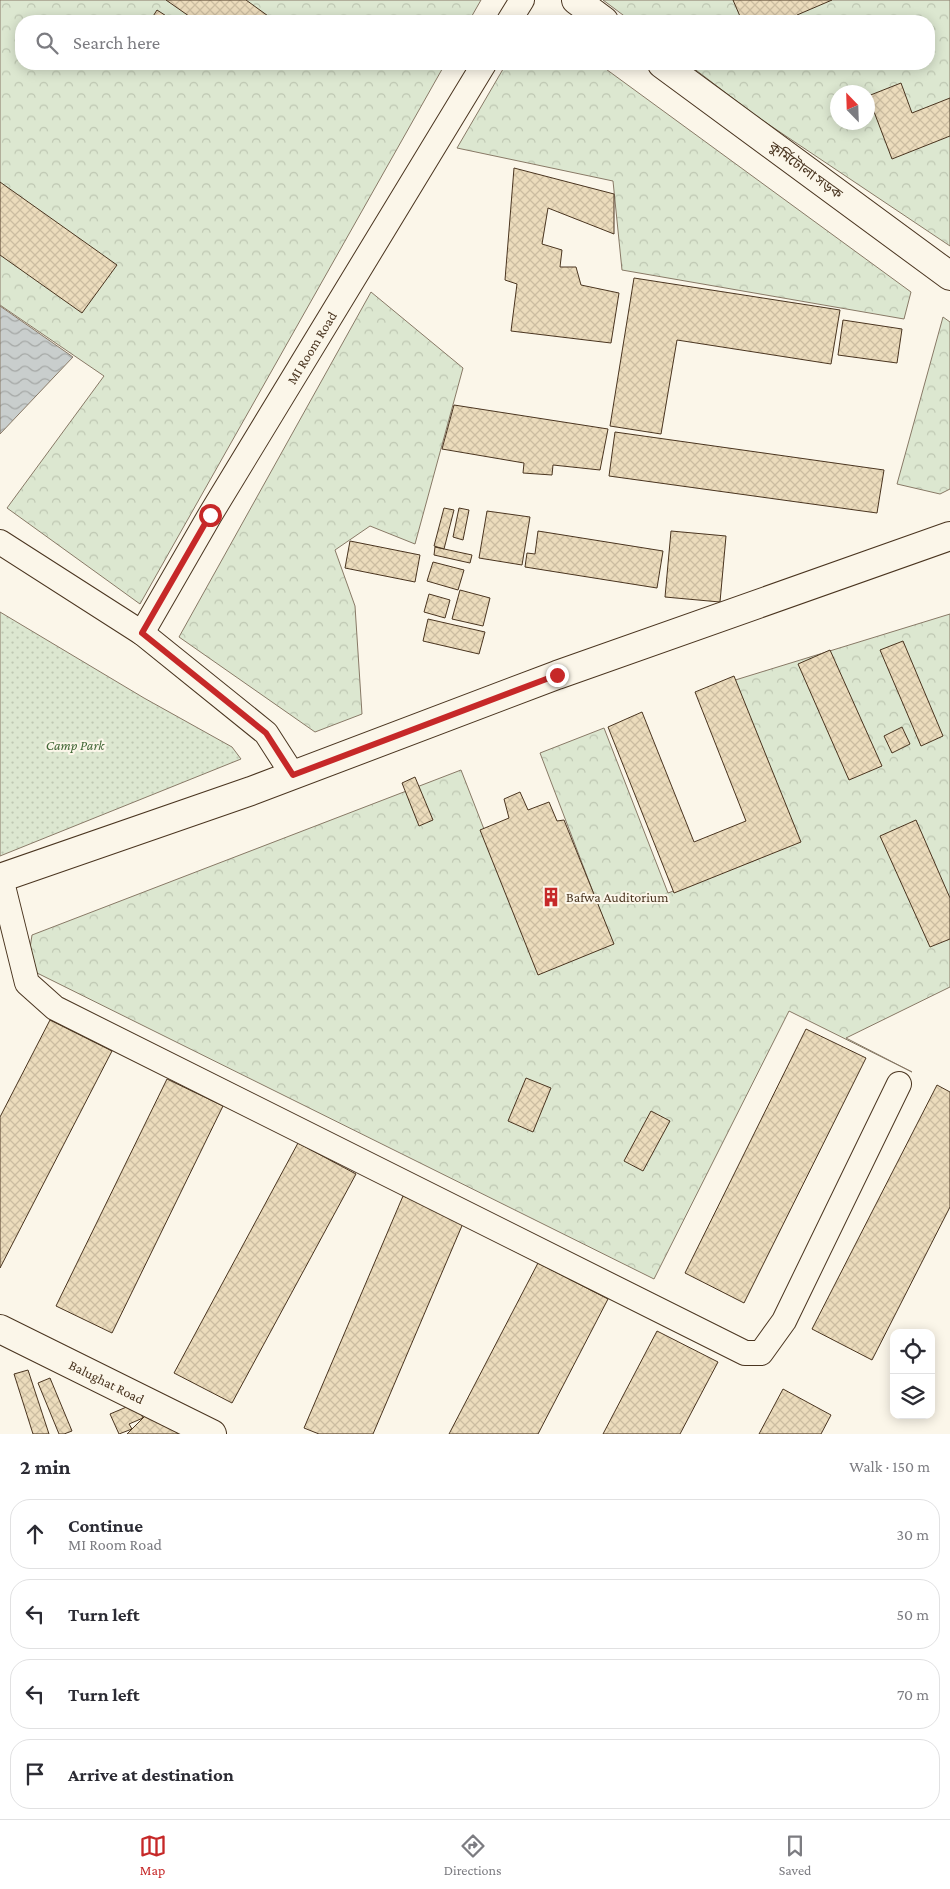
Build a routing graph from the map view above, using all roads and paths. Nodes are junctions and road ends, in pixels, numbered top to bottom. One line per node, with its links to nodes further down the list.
1 (522, 0): 3 (street)
2 (576, 0): 4 (street)
3 (513, 15)
4 (596, 15)
5 (480, 70): 10 (street, MI Room Road)
6 (670, 70): 7 (street, কুর্মিটোলা সড়ক)
7 (950, 276)
8 (950, 536): 11 (street)
9 (0, 542): 10 (street)
10 (142, 633): 11 (street)
11 (293, 775): 12 (street)
12 (0, 878): 13 (street)
13 (899, 1084)
14 (0, 1329): 15 (street, Balughat Road)
15 (212, 1434)

